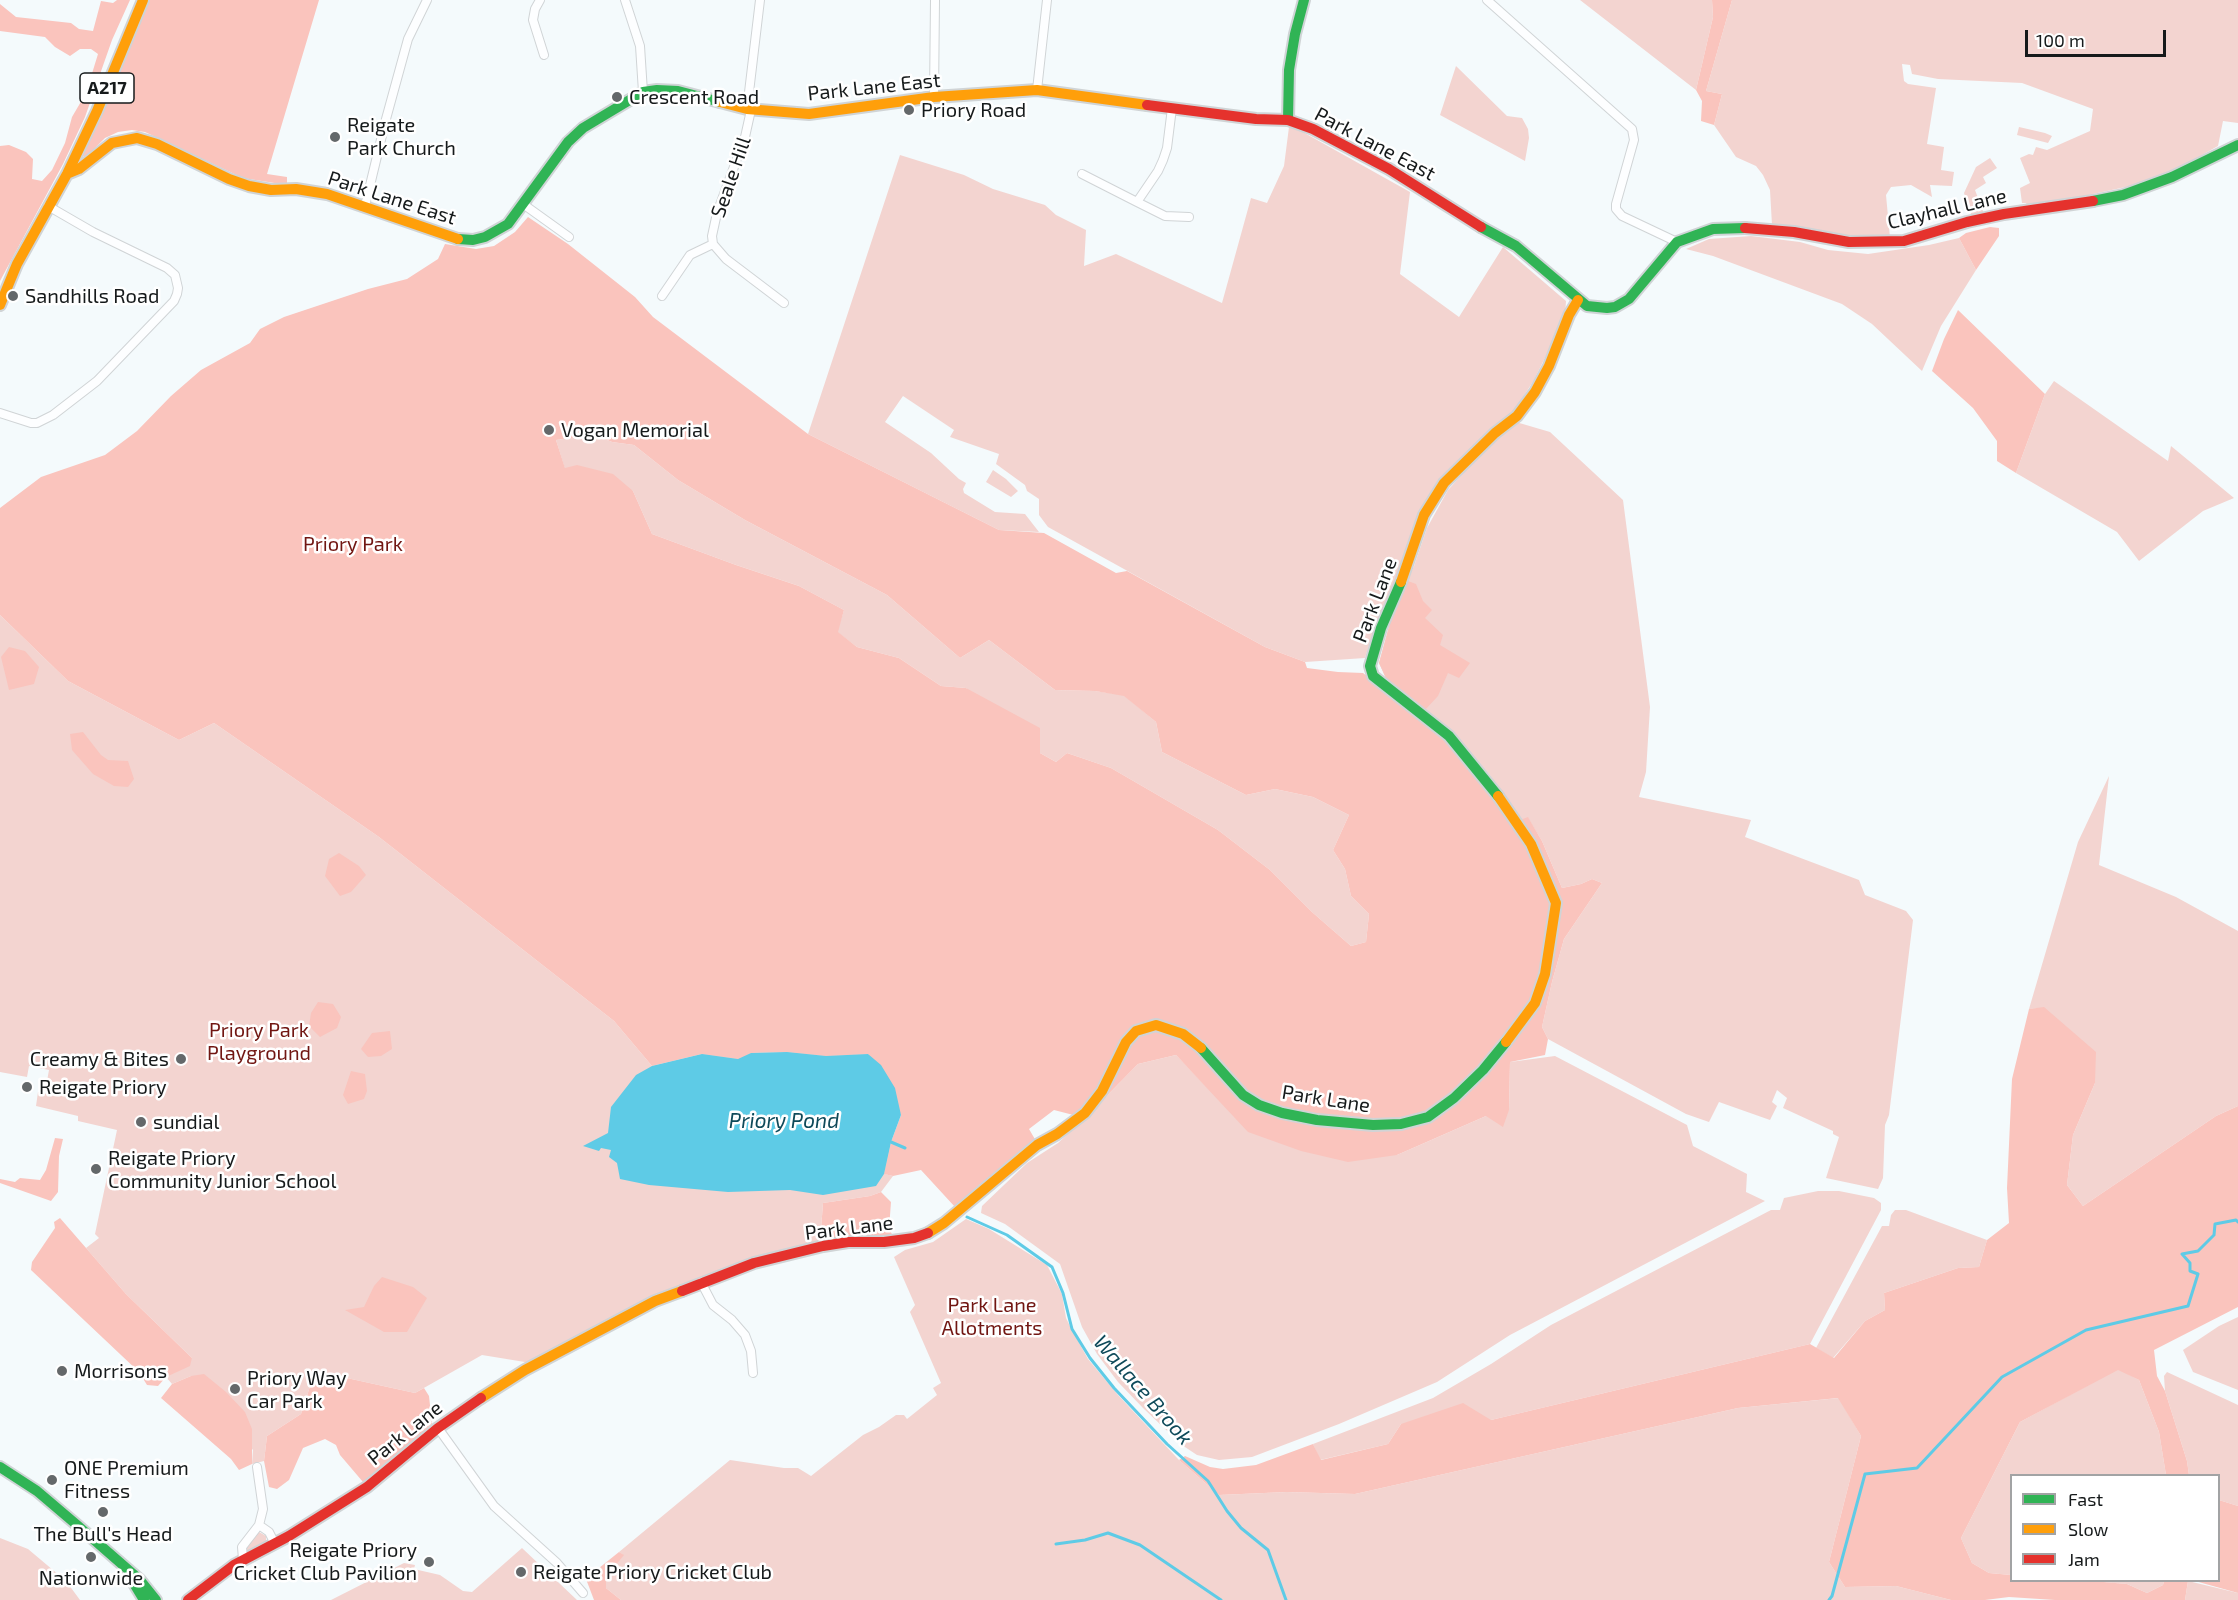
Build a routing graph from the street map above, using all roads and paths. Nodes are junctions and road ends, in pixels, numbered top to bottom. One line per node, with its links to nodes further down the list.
1 (142, 0): 18 (street, A217)
2 (426, 0): 23 (street)
3 (540, 0): 10 (street)
4 (625, 0): 12 (street)
5 (760, 0): 15 (street, Seale Hill)
6 (935, 0): 13 (street)
7 (1047, 0): 11 (street)
8 (1304, 0): 16 (street)
9 (1487, 0): 26 (street)
10 (544, 55)
11 (1037, 90): 13 (street, Park Lane East); 14 (street, Park Lane East)
12 (643, 92): 15 (street, Park Lane East); 21 (street, Park Lane East)
13 (934, 97): 15 (street, Park Lane East)
14 (1172, 108): 16 (street, Park Lane East); 20 (street)
15 (749, 110): 27 (street, Seale Hill)
16 (1288, 120): 29 (street, Park Lane East)
17 (2238, 145): 26 (street, Clayhall Lane)
18 (67, 174): 22 (street, A217); 23 (street, Park Lane East)
19 (1082, 174): 20 (street)
20 (1137, 202): 24 (street)
21 (523, 204): 23 (street, Park Lane East); 25 (street)
22 (48, 206): 31 (street, A217); 32 (street)
23 (366, 206)
24 (1189, 217)
25 (568, 237)
26 (1677, 242): 29 (street)
27 (713, 244): 28 (street, Seale Hill); 30 (street, Seale Hill)
28 (662, 296)
29 (1578, 300): 33 (street, Park Lane)
30 (784, 303)
31 (0, 306)
32 (0, 413)
33 (701, 1282): 34 (street); 35 (street, Park Lane)
34 (753, 1373)
35 (438, 1428): 39 (street, Park Lane); 42 (street)
36 (0, 1467): 41 (street)
37 (256, 1467): 38 (street)
38 (259, 1525): 39 (street); 40 (street)
39 (275, 1544): 40 (street, Park Lane)
40 (243, 1559): 45 (street, Park Lane)
41 (130, 1572): 43 (street); 44 (street)
42 (583, 1593)
43 (144, 1600)
44 (156, 1600)
45 (188, 1600)

